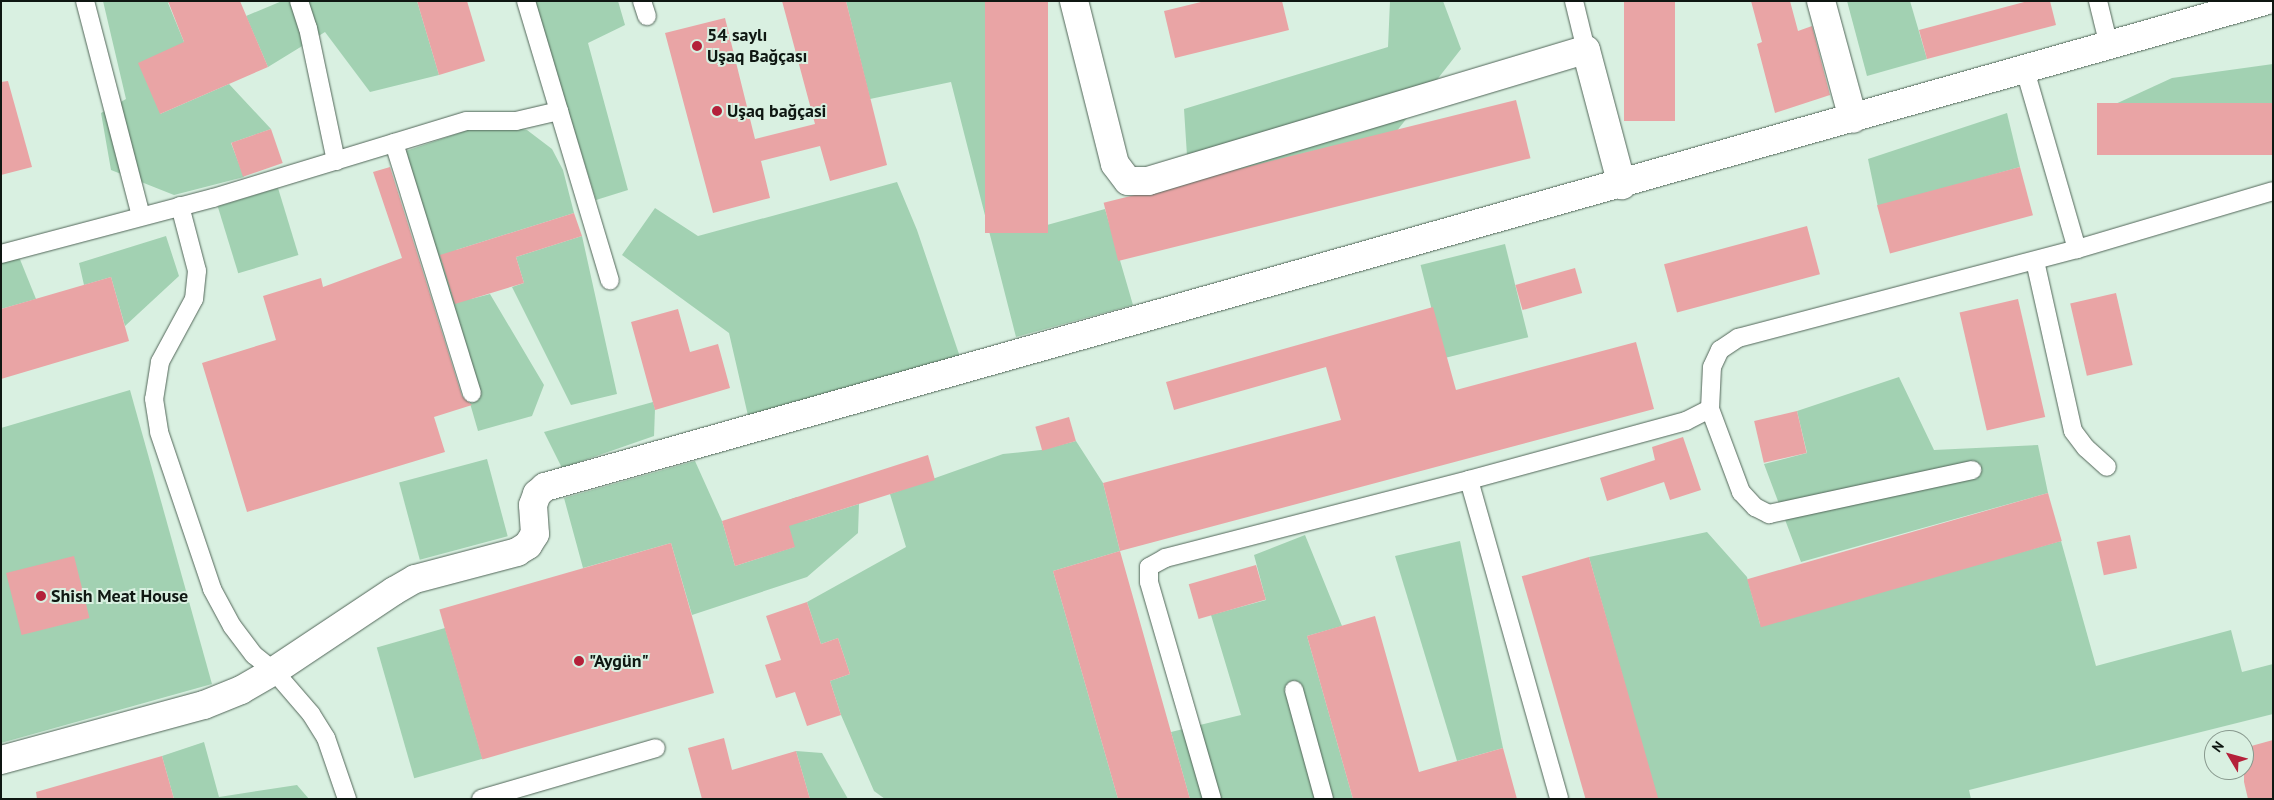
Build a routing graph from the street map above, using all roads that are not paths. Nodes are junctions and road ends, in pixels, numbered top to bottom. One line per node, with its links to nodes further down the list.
1 (85, 1): 19 (lane)
2 (299, 1): 15 (lane)
3 (526, 1): 12 (lane)
4 (1074, 1): 10 (street)
5 (1574, 1): 10 (lane)
6 (1821, 1): 13 (street)
7 (2098, 1): 9 (lane)
8 (2266, 1): 9 (street)
9 (2109, 46): 11 (street)
10 (1586, 50): 16 (street)
11 (2025, 70): 13 (street); 20 (lane)
12 (559, 111): 14 (lane); 23 (lane)
13 (1853, 119): 16 (street)
14 (394, 143): 15 (lane); 24 (lane)
15 (336, 161): 18 (lane)
16 (1622, 185): 29 (street)
17 (2273, 192): 20 (lane)
18 (180, 206): 19 (lane); 29 (lane)
19 (142, 216): 21 (lane)
20 (2077, 250): 22 (lane)
21 (1, 254)
22 (2035, 261): 25 (lane); 26 (lane)
23 (610, 281)
24 (472, 393)
25 (1710, 409): 27 (lane); 28 (lane)
26 (2107, 467)
27 (1972, 470)
28 (1469, 480): 36 (lane); 38 (lane)
29 (274, 671): 32 (street); 34 (lane)
30 (1294, 690): 37 (lane)
31 (656, 748): 33 (lane)
32 (1, 760)
33 (506, 795): 35 (lane)
34 (348, 799)
35 (481, 799)
36 (1212, 799)
37 (1324, 799)
38 (1559, 799)

